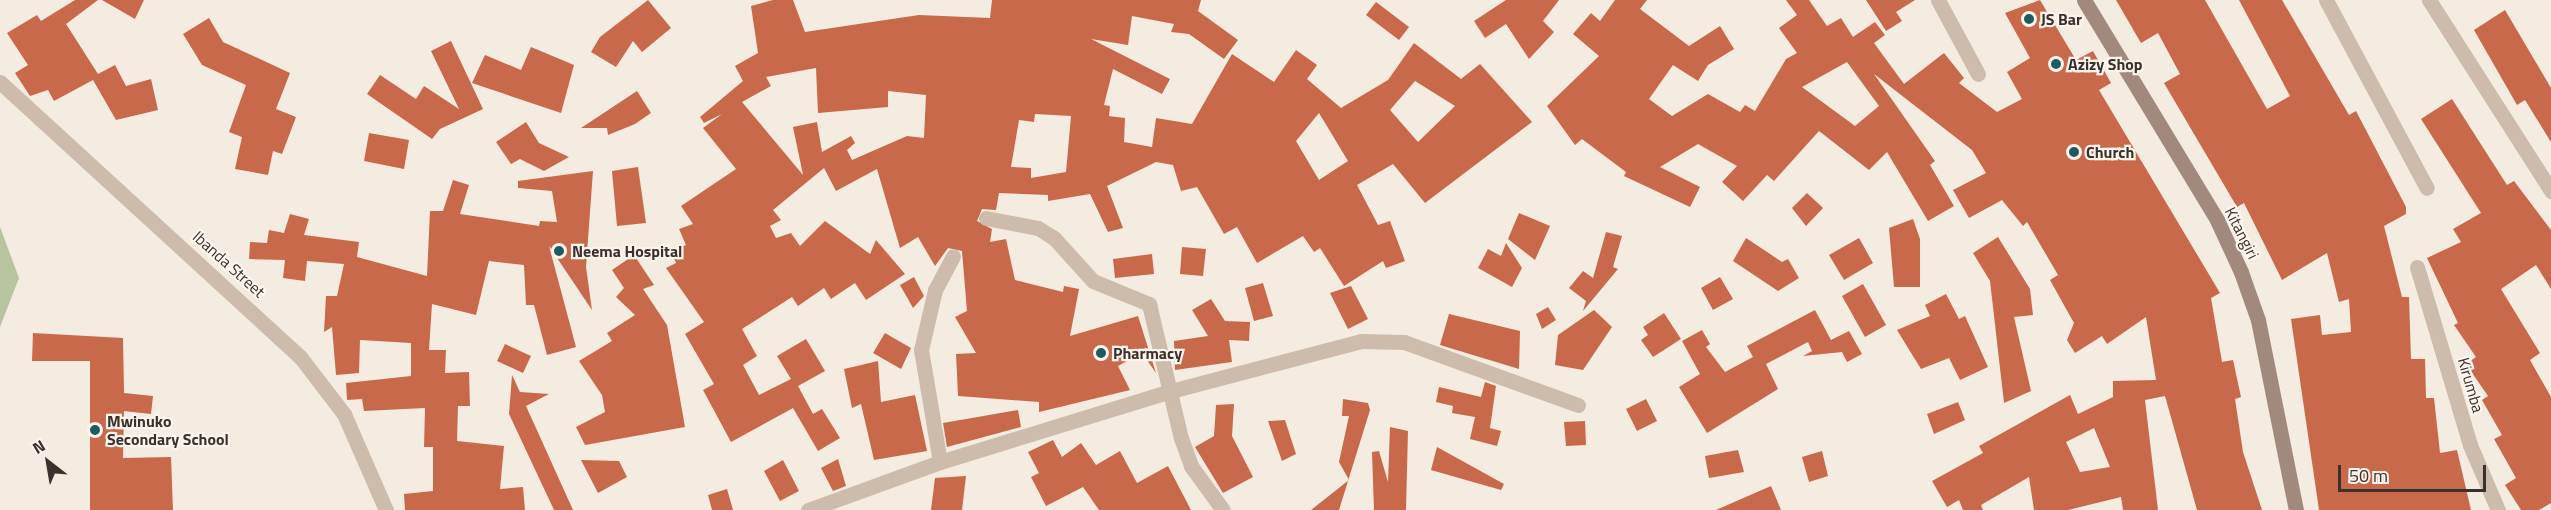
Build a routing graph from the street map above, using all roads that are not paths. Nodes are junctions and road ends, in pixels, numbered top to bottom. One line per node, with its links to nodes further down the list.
1 (1938, 0): 5 (street)
2 (2084, 0): 18 (main road, Kitangiri)
3 (2326, 0): 7 (street)
4 (2429, 0): 8 (street)
5 (1978, 74)
6 (0, 82): 15 (street, Ibanda Street)
7 (2427, 188)
8 (2551, 191)
9 (986, 218): 12 (street)
10 (953, 256): 14 (street)
11 (2417, 267): 19 (street, Kirumba)
12 (1167, 392): 13 (street); 14 (street); 17 (street)
13 (1578, 405)
14 (940, 462): 16 (street)
15 (386, 510)
16 (808, 510)
17 (1223, 510)
18 (2296, 510)
19 (2498, 510)

